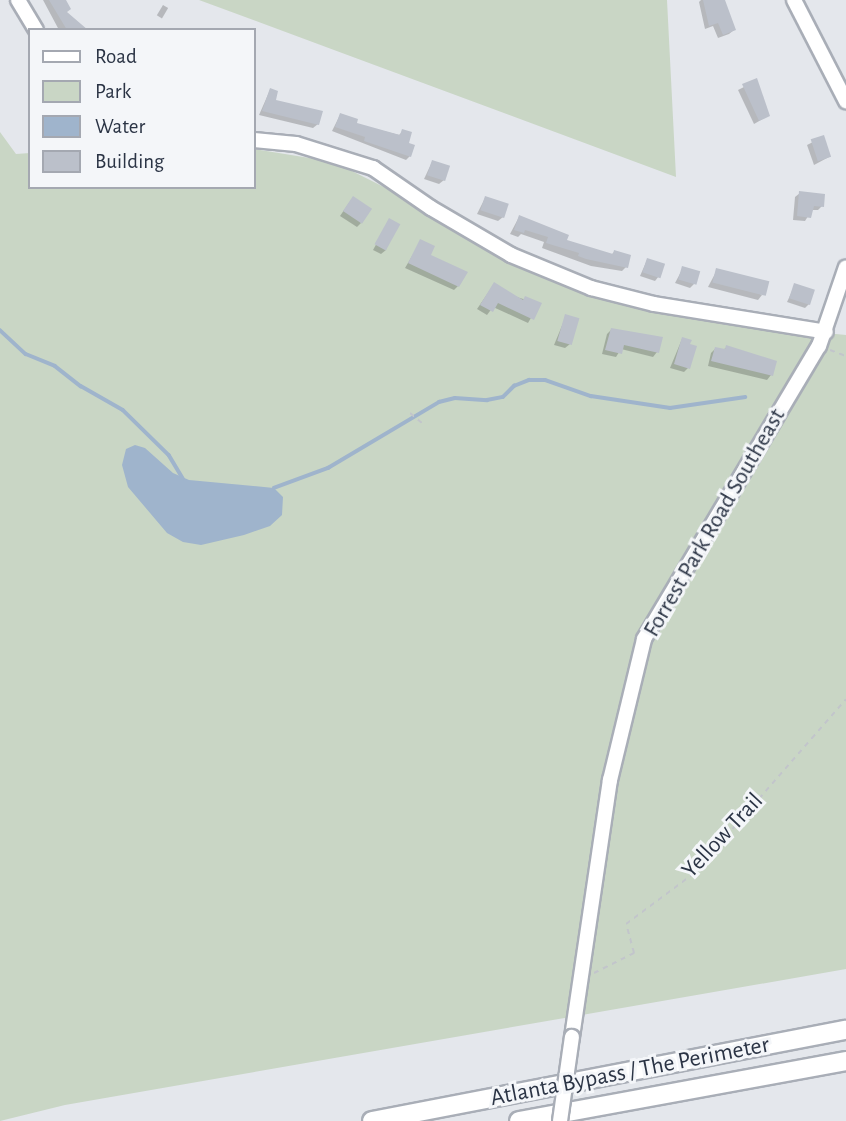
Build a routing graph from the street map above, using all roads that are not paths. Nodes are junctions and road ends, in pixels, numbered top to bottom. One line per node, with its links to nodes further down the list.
1 (18, 0): 3 (street)
2 (794, 0): 4 (street)
3 (35, 28)
4 (846, 101)
5 (256, 140): 7 (street)
6 (846, 267): 7 (street, Forrest Park Road Southeast)
7 (826, 332): 12 (street, Forrest Park Road Southeast, bridge)
8 (846, 1030): 10 (highway, Atlanta Bypass / The Perimeter)
9 (846, 1061): 11 (highway, Atlanta Bypass / The Perimeter)
10 (372, 1121)
11 (519, 1121)
12 (560, 1121)

